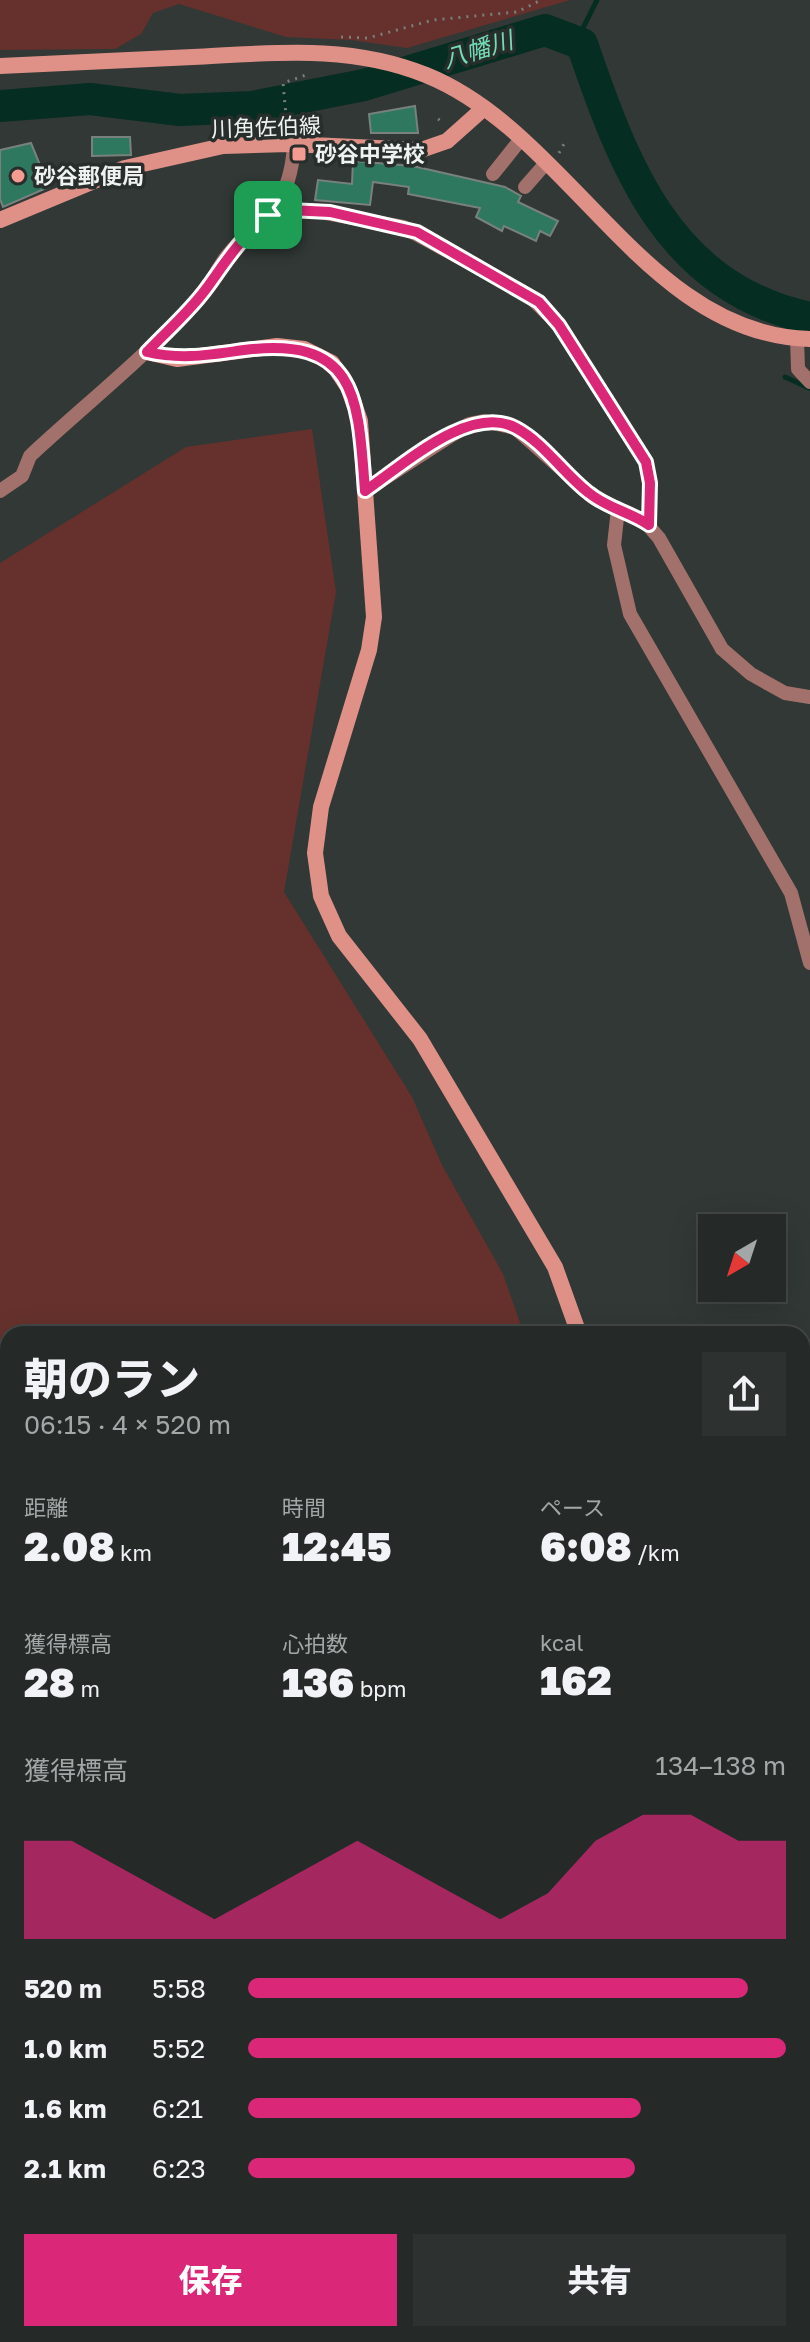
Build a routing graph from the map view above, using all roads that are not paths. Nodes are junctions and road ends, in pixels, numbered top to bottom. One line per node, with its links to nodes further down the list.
1 (0, 66): 2 (main road)
2 (484, 108): 3 (main road, 川角佐伯線); 4 (main road)
3 (291, 139): 8 (street); 9 (main road, 川角佐伯線)
4 (521, 139): 5 (main road); 6 (street)
5 (546, 163): 7 (street); 10 (main road)
6 (493, 174)
7 (525, 187)
8 (268, 215): 11 (street); 16 (street)
9 (0, 220)
10 (803, 339): 12 (street)
11 (147, 352): 13 (street); 14 (main road)
12 (810, 382)
13 (0, 491)
14 (365, 491): 15 (street); 19 (main road)
15 (618, 509): 16 (street); 18 (street)
16 (649, 525): 17 (street)
17 (810, 697)
18 (810, 963)
19 (576, 1326)

